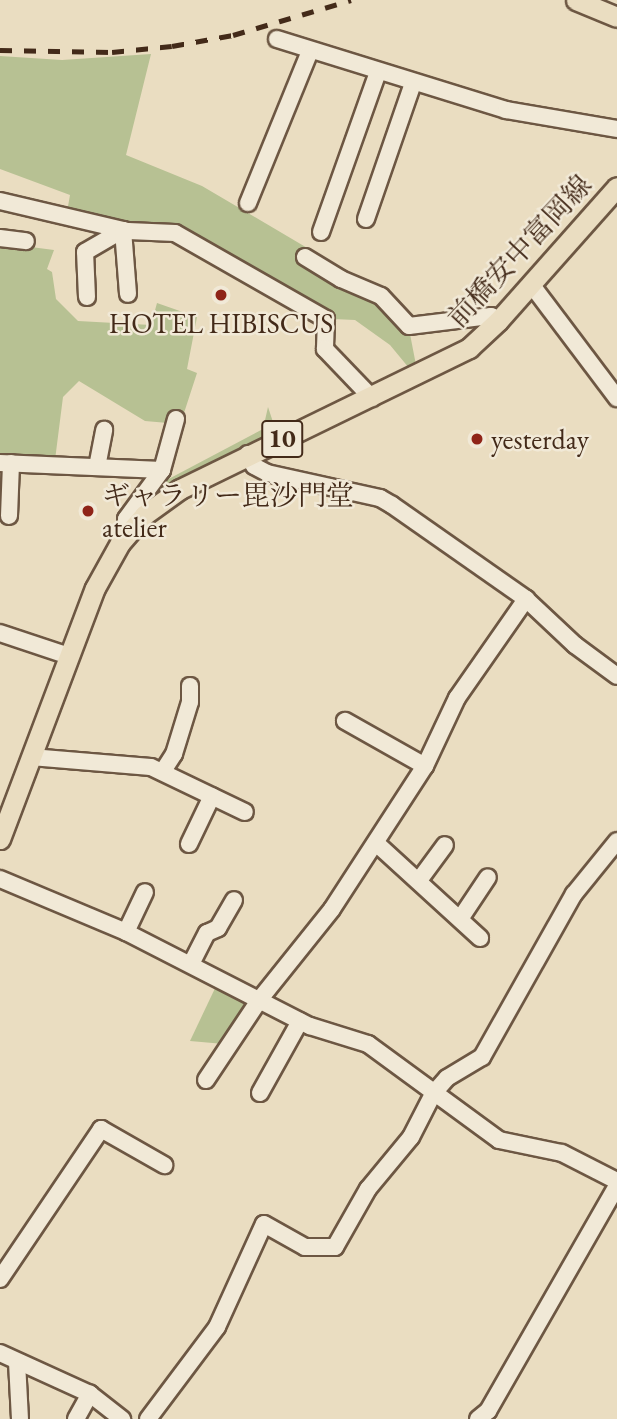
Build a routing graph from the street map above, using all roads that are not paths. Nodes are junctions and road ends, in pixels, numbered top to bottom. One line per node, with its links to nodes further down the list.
1 (576, 0): 2 (main road)
2 (617, 17)
3 (277, 39): 4 (street)
4 (310, 51): 5 (street); 10 (street)
5 (378, 72): 6 (street); 13 (street)
6 (413, 83): 7 (street); 11 (street)
7 (617, 128)
8 (617, 187): 17 (main road, 前橋安中富岡線 / 10)
9 (0, 201): 12 (street)
10 (248, 203)
11 (366, 219)
12 (123, 230): 18 (street); 19 (street); 21 (street)
13 (321, 232)
14 (0, 238): 15 (street)
15 (26, 241)
16 (306, 257): 20 (street)
17 (531, 284): 20 (main road, 前橋安中富岡線 / 10); 22 (street)
18 (128, 294)
19 (87, 297)
20 (499, 321): 21 (main road, 前橋安中富岡線 / 10)
21 (372, 398): 25 (main road, 前橋安中富岡線 / 10)
22 (617, 398)
23 (176, 419): 28 (street)
24 (104, 430): 27 (street)
25 (248, 454): 30 (main road, 前橋安中富岡線 / 10); 31 (street)
26 (5, 463): 27 (street); 29 (street)
27 (97, 467): 28 (street)
28 (162, 470): 30 (street)
29 (9, 516)
30 (131, 529): 33 (main road, 前橋安中富岡線 / 10)
31 (526, 599): 34 (street); 38 (street)
32 (0, 633): 33 (street)
33 (69, 656): 37 (main road, 前橋安中富岡線 / 10)
34 (617, 676)
35 (190, 686): 39 (street)
36 (345, 721): 38 (street)
37 (31, 757): 39 (street); 42 (main road, 前橋安中富岡線 / 10)
38 (425, 766): 44 (street)
39 (163, 771): 40 (street)
40 (212, 796): 41 (street); 45 (street)
41 (245, 812)
42 (0, 839)
43 (617, 841): 60 (street)
44 (376, 843): 49 (street); 56 (street)
45 (189, 844)
46 (444, 845): 49 (street)
47 (488, 877): 52 (street)
48 (0, 879): 53 (street)
49 (420, 879): 52 (street)
50 (145, 892): 53 (street)
51 (234, 900): 55 (street)
52 (460, 919): 54 (street)
53 (126, 932): 55 (street)
54 (480, 938)
55 (191, 964): 56 (street)
56 (260, 999): 57 (street); 58 (street)
57 (300, 1021): 59 (street); 60 (street)
58 (206, 1080)
59 (260, 1093)
60 (433, 1094): 62 (street); 70 (street)
61 (164, 1165): 63 (street)
62 (617, 1184): 71 (street)
63 (0, 1279)
64 (0, 1353): 65 (street)
65 (17, 1362): 66 (street); 67 (street)
66 (90, 1395): 68 (street); 69 (street)
67 (20, 1419)
68 (76, 1419)
69 (122, 1419)
70 (148, 1419)
71 (478, 1419)

